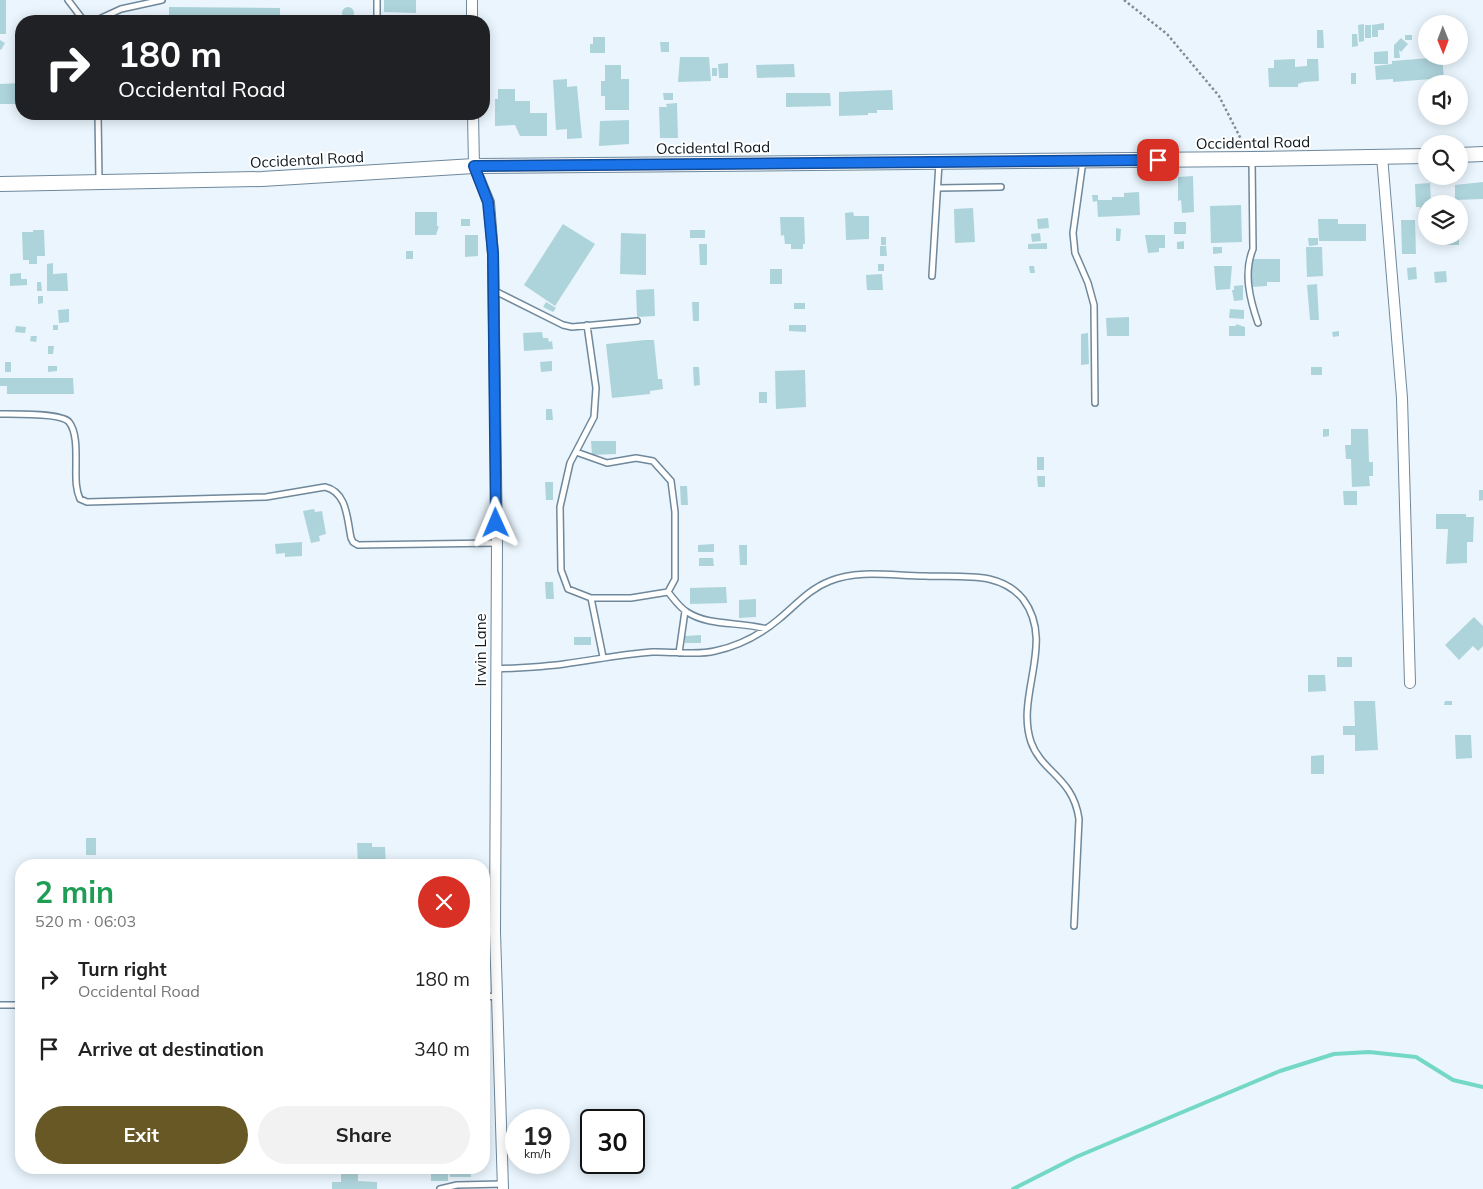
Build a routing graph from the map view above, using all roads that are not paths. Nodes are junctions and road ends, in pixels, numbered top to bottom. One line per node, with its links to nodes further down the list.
1 (68, 0): 5 (lane)
2 (162, 0): 6 (lane)
3 (377, 0): 7 (lane)
4 (472, 0): 8 (street)
5 (79, 15)
6 (108, 15)
7 (378, 15)
8 (472, 15)
9 (98, 120): 19 (lane)
10 (473, 120): 18 (street, Irwin Lane)
11 (1483, 154): 12 (street)
12 (1468, 155)
13 (1382, 156): 14 (street, Occidental Road); 15 (street, Occidental Road); 39 (street)
14 (1418, 156)
15 (1252, 159): 16 (street, Occidental Road); 26 (lane)
16 (1083, 161): 17 (street, Occidental Road); 28 (lane)
17 (939, 162): 18 (street, Occidental Road); 22 (lane)
18 (474, 166): 19 (street, Occidental Road); 24 (street, Irwin Lane)
19 (99, 183): 20 (street, Occidental Road)
20 (0, 184)
21 (1001, 187): 22 (lane)
22 (938, 188): 23 (lane)
23 (932, 276)
24 (493, 290): 27 (lane); 31 (street, Irwin Lane)
25 (636, 321): 27 (lane)
26 (1258, 323)
27 (587, 326): 30 (lane)
28 (1095, 403)
29 (0, 414): 31 (lane)
30 (576, 452): 32 (lane); 33 (lane)
31 (497, 543): 38 (street, Irwin Lane)
32 (668, 592): 33 (lane); 34 (lane)
33 (591, 598): 37 (lane)
34 (685, 611): 35 (lane); 36 (lane)
35 (766, 629): 36 (lane); 40 (lane)
36 (679, 653): 37 (lane)
37 (603, 657): 38 (lane)
38 (496, 669): 41 (street, Irwin Lane)
39 (1410, 684)
40 (1074, 926)
41 (497, 996): 42 (lane); 45 (street, Irwin Lane)
42 (490, 997)
43 (0, 1005): 44 (lane)
44 (15, 1005)
45 (503, 1186): 46 (lane)
46 (440, 1189)

